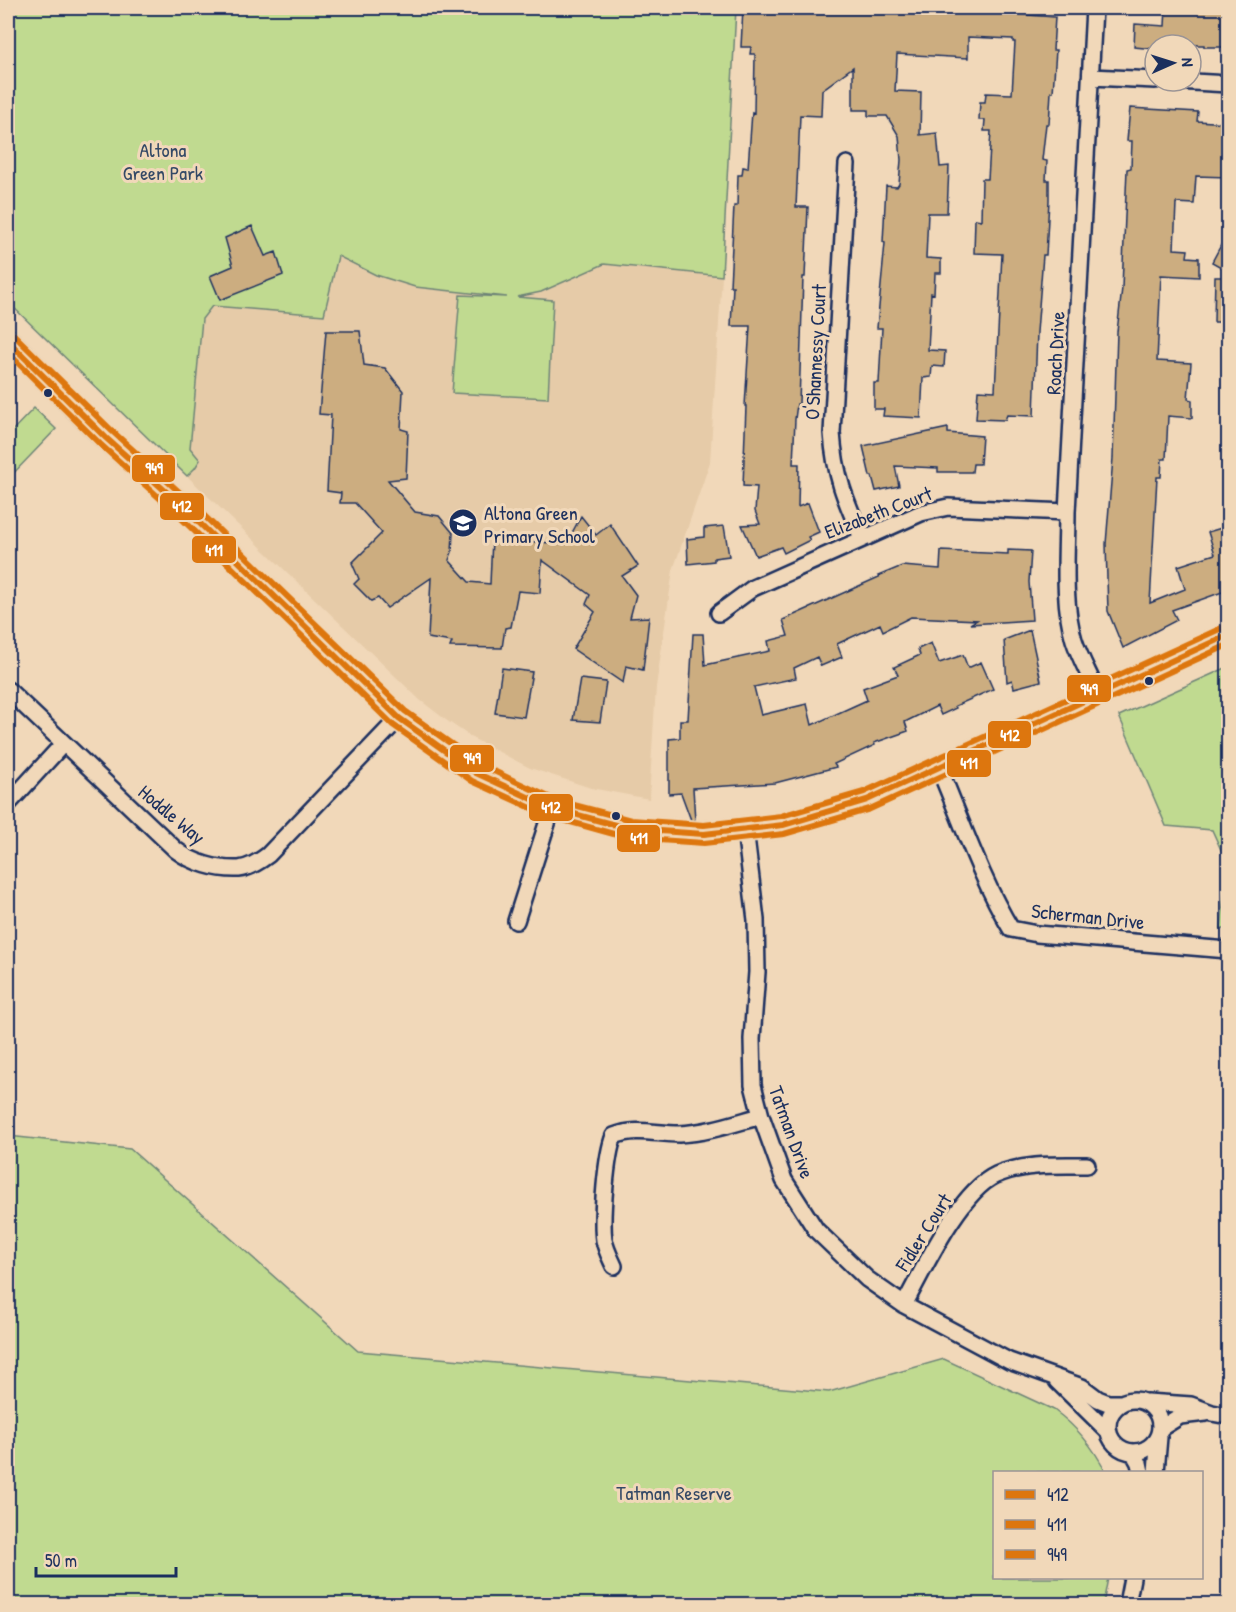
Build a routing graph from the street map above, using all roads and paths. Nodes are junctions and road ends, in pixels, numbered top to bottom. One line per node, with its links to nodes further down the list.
1 (1094, 8): 2 (street, Roach Drive)
2 (1091, 76): 3 (street); 8 (street, Roach Drive)
3 (1143, 79)
4 (1203, 83): 5 (street)
5 (1228, 84)
6 (846, 164): 9 (street, O'Shannessy Court)
7 (8, 341): 14 (street)
8 (1067, 512): 9 (street, Elizabeth Court); 13 (street, Roach Drive)
9 (862, 538): 10 (street, Elizabeth Court)
10 (719, 613)
11 (1228, 635): 13 (street)
12 (8, 690): 15 (street, Hoddle Way)
13 (1098, 695): 16 (street)
14 (399, 718): 15 (street, Hoddle Way); 18 (street)
15 (63, 744): 17 (street)
16 (939, 768): 19 (street); 21 (street, Scherman Drive)
17 (8, 804)
18 (552, 808): 19 (street); 20 (street)
19 (746, 829): 22 (street, Tatman Drive)
20 (516, 921)
21 (1228, 950)
22 (761, 1116): 24 (street); 25 (street, Tatman Drive)
23 (1087, 1165): 25 (street, Fidler Court)
24 (614, 1266)
25 (903, 1305): 26 (street, Tatman Drive)
26 (1055, 1378): 28 (street, Tatman Drive); 31 (street, Tatman Drive)
27 (1147, 1402): 28 (street); 29 (street); 32 (street)
28 (1121, 1403): 31 (street)
29 (1212, 1413): 30 (street); 32 (street)
30 (1228, 1416)
31 (1109, 1432): 33 (street)
32 (1160, 1432): 33 (street); 35 (street)
33 (1133, 1452): 34 (street)
34 (1141, 1471)
35 (1156, 1471)
36 (1132, 1579): 37 (street)
37 (1127, 1605)

